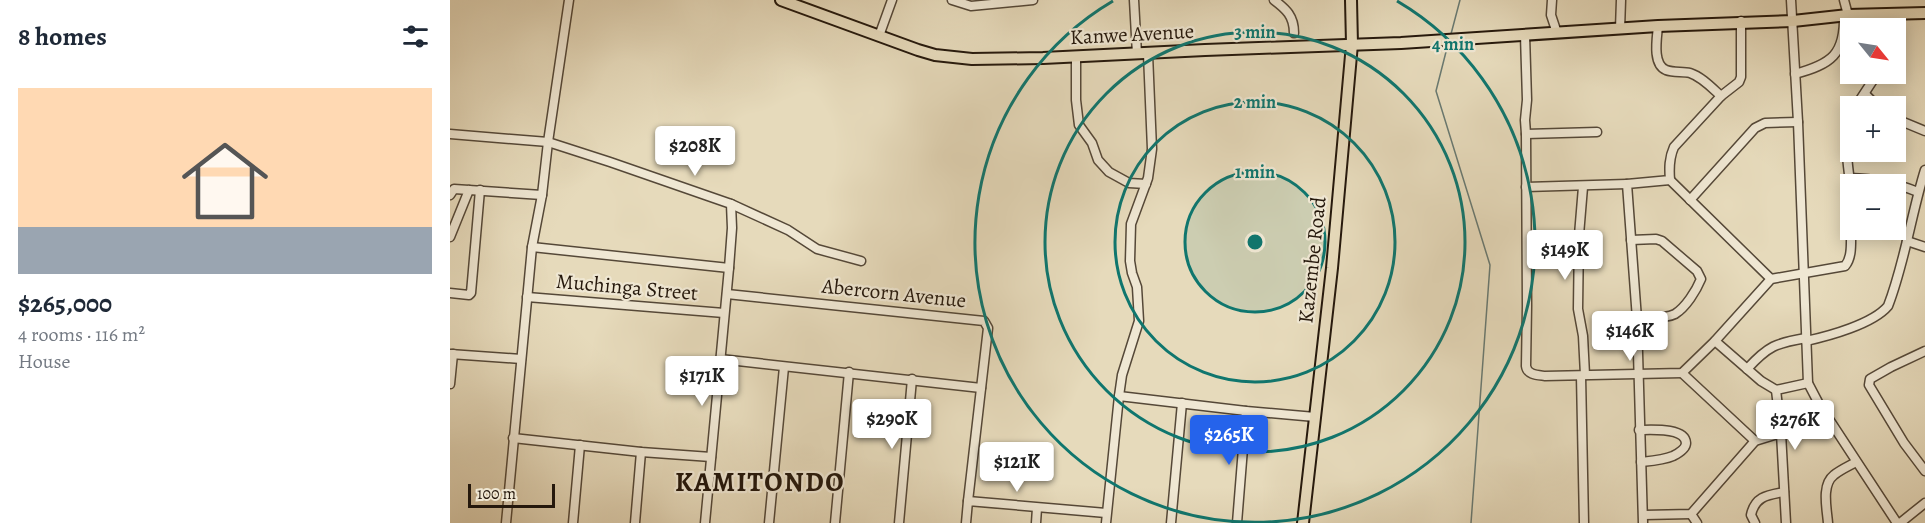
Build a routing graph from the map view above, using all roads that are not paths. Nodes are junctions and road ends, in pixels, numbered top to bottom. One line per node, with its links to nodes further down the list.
1 (569, 0): 38 (street)
2 (781, 0): 24 (main road, Kanwe Avenue)
3 (892, 0): 24 (street)
4 (953, 0): 5 (street)
5 (1033, 0)
6 (1134, 0): 26 (street)
7 (1274, 0): 21 (street)
8 (1351, 0): 25 (main road, Kazembe Road)
9 (1552, 0): 22 (street)
10 (1621, 0): 20 (street)
11 (1791, 0): 18 (street)
12 (1844, 0): 15 (street)
13 (1925, 13): 14 (main road, Kanwe Avenue)
14 (1890, 14): 15 (main road, Kanwe Avenue); 16 (street)
15 (1846, 15): 18 (main road, Kanwe Avenue); 28 (street)
16 (1890, 18)
17 (1741, 21): 18 (main road, Kanwe Avenue); 19 (main road, Kanwe Avenue); 31 (street)
18 (1793, 21): 28 (street)
19 (1658, 26): 20 (main road, Kanwe Avenue); 31 (street)
20 (1620, 29): 22 (main road, Kanwe Avenue)
21 (1294, 33)
22 (1557, 33): 23 (main road, Kanwe Avenue)
23 (1525, 35): 25 (main road, Kanwe Avenue); 37 (street)
24 (879, 36): 27 (main road, Kanwe Avenue)
25 (1352, 45): 26 (main road, Kanwe Avenue); 88 (main road, Kazembe Road)
26 (1142, 54): 27 (main road, Kanwe Avenue); 41 (street)
27 (1076, 57): 41 (street)
28 (1795, 75): 32 (street)
29 (1871, 84): 30 (street)
30 (1865, 94)
31 (1721, 96): 40 (street)
32 (1798, 122): 51 (street); 61 (street)
33 (1906, 123): 34 (street)
34 (1925, 130)
35 (1597, 132): 37 (street)
36 (450, 134): 38 (street)
37 (1526, 134): 44 (street)
38 (548, 142): 50 (street); 52 (street)
39 (1925, 170): 49 (street)
40 (1670, 180): 42 (street); 51 (street)
41 (1146, 184): 85 (street)
42 (1627, 184): 43 (street); 54 (street)
43 (1582, 187): 44 (street); 78 (street)
44 (1526, 188): 78 (street)
45 (1906, 188): 49 (street)
46 (469, 190): 47 (street); 48 (street); 53 (street)
47 (480, 190): 50 (street); 63 (street)
48 (451, 191)
49 (1918, 192): 56 (street)
50 (542, 195): 57 (street)
51 (1690, 200): 62 (street)
52 (731, 204): 59 (street); 60 (street)
53 (450, 237)
54 (1631, 240): 67 (street); 67 (street)
55 (1851, 240): 61 (street)
56 (1907, 241): 58 (street); 68 (street)
57 (532, 247): 60 (street); 65 (street)
58 (1925, 247)
59 (861, 261)
60 (729, 268): 64 (street)
61 (1804, 274): 62 (street); 68 (street)
62 (1771, 279): 69 (street)
63 (450, 294)
64 (727, 294): 66 (street); 83 (street, Abercorn Avenue)
65 (527, 297): 66 (street, Muchinga Street); 72 (street)
66 (724, 313): 73 (street)
67 (1636, 319): 79 (street)
68 (1806, 340): 75 (street); 81 (street)
69 (1715, 341): 75 (street); 77 (street)
70 (1925, 351): 98 (street)
71 (451, 354): 72 (street); 82 (street)
72 (521, 359): 91 (street)
73 (720, 359): 74 (street); 95 (street)
74 (784, 367): 76 (street); 110 (street)
75 (1747, 369): 84 (street)
76 (849, 372): 80 (street); 111 (street)
77 (1682, 373): 79 (street); 92 (street)
78 (1583, 375): 79 (street); 118 (street)
79 (1637, 375): 89 (street)
80 (912, 379): 83 (street); 112 (street)
81 (1808, 383): 84 (street); 97 (street)
82 (450, 384)
83 (981, 388): 100 (street, Abercorn Avenue)
84 (1776, 390): 90 (street)
85 (1119, 396): 86 (street); 104 (street)
86 (1182, 403): 87 (street); 115 (street)
87 (1246, 411): 88 (street); 116 (street)
88 (1315, 417): 117 (main road, Kazembe Road)
89 (1639, 430): 96 (street); 96 (street)
90 (1781, 433): 92 (street); 99 (street)
91 (513, 438): 93 (street); 106 (street)
92 (1755, 441): 103 (street)
93 (580, 446): 94 (street); 107 (street)
94 (641, 452): 95 (street); 108 (street)
95 (711, 457): 109 (street)
96 (1641, 462): 105 (street)
97 (1856, 462): 122 (street); 123 (street)
98 (1925, 471)
99 (1784, 492): 120 (street); 121 (street)
100 (968, 501): 102 (street); 113 (street, Abercorn Avenue)
101 (1925, 503): 123 (street)
102 (1037, 508): 104 (street); 114 (street)
103 (1691, 514): 105 (street); 119 (street)
104 (1106, 518)
105 (1644, 519)
106 (506, 523)
107 (573, 523)
108 (635, 523)
109 (705, 523)
110 (769, 523)
111 (835, 523)
112 (899, 523)
113 (966, 523)
114 (1036, 523)
115 (1171, 523)
116 (1237, 523)
117 (1303, 523)
118 (1584, 523)
119 (1697, 523)
120 (1755, 523)
121 (1786, 523)
122 (1828, 523)
123 (1899, 523)

